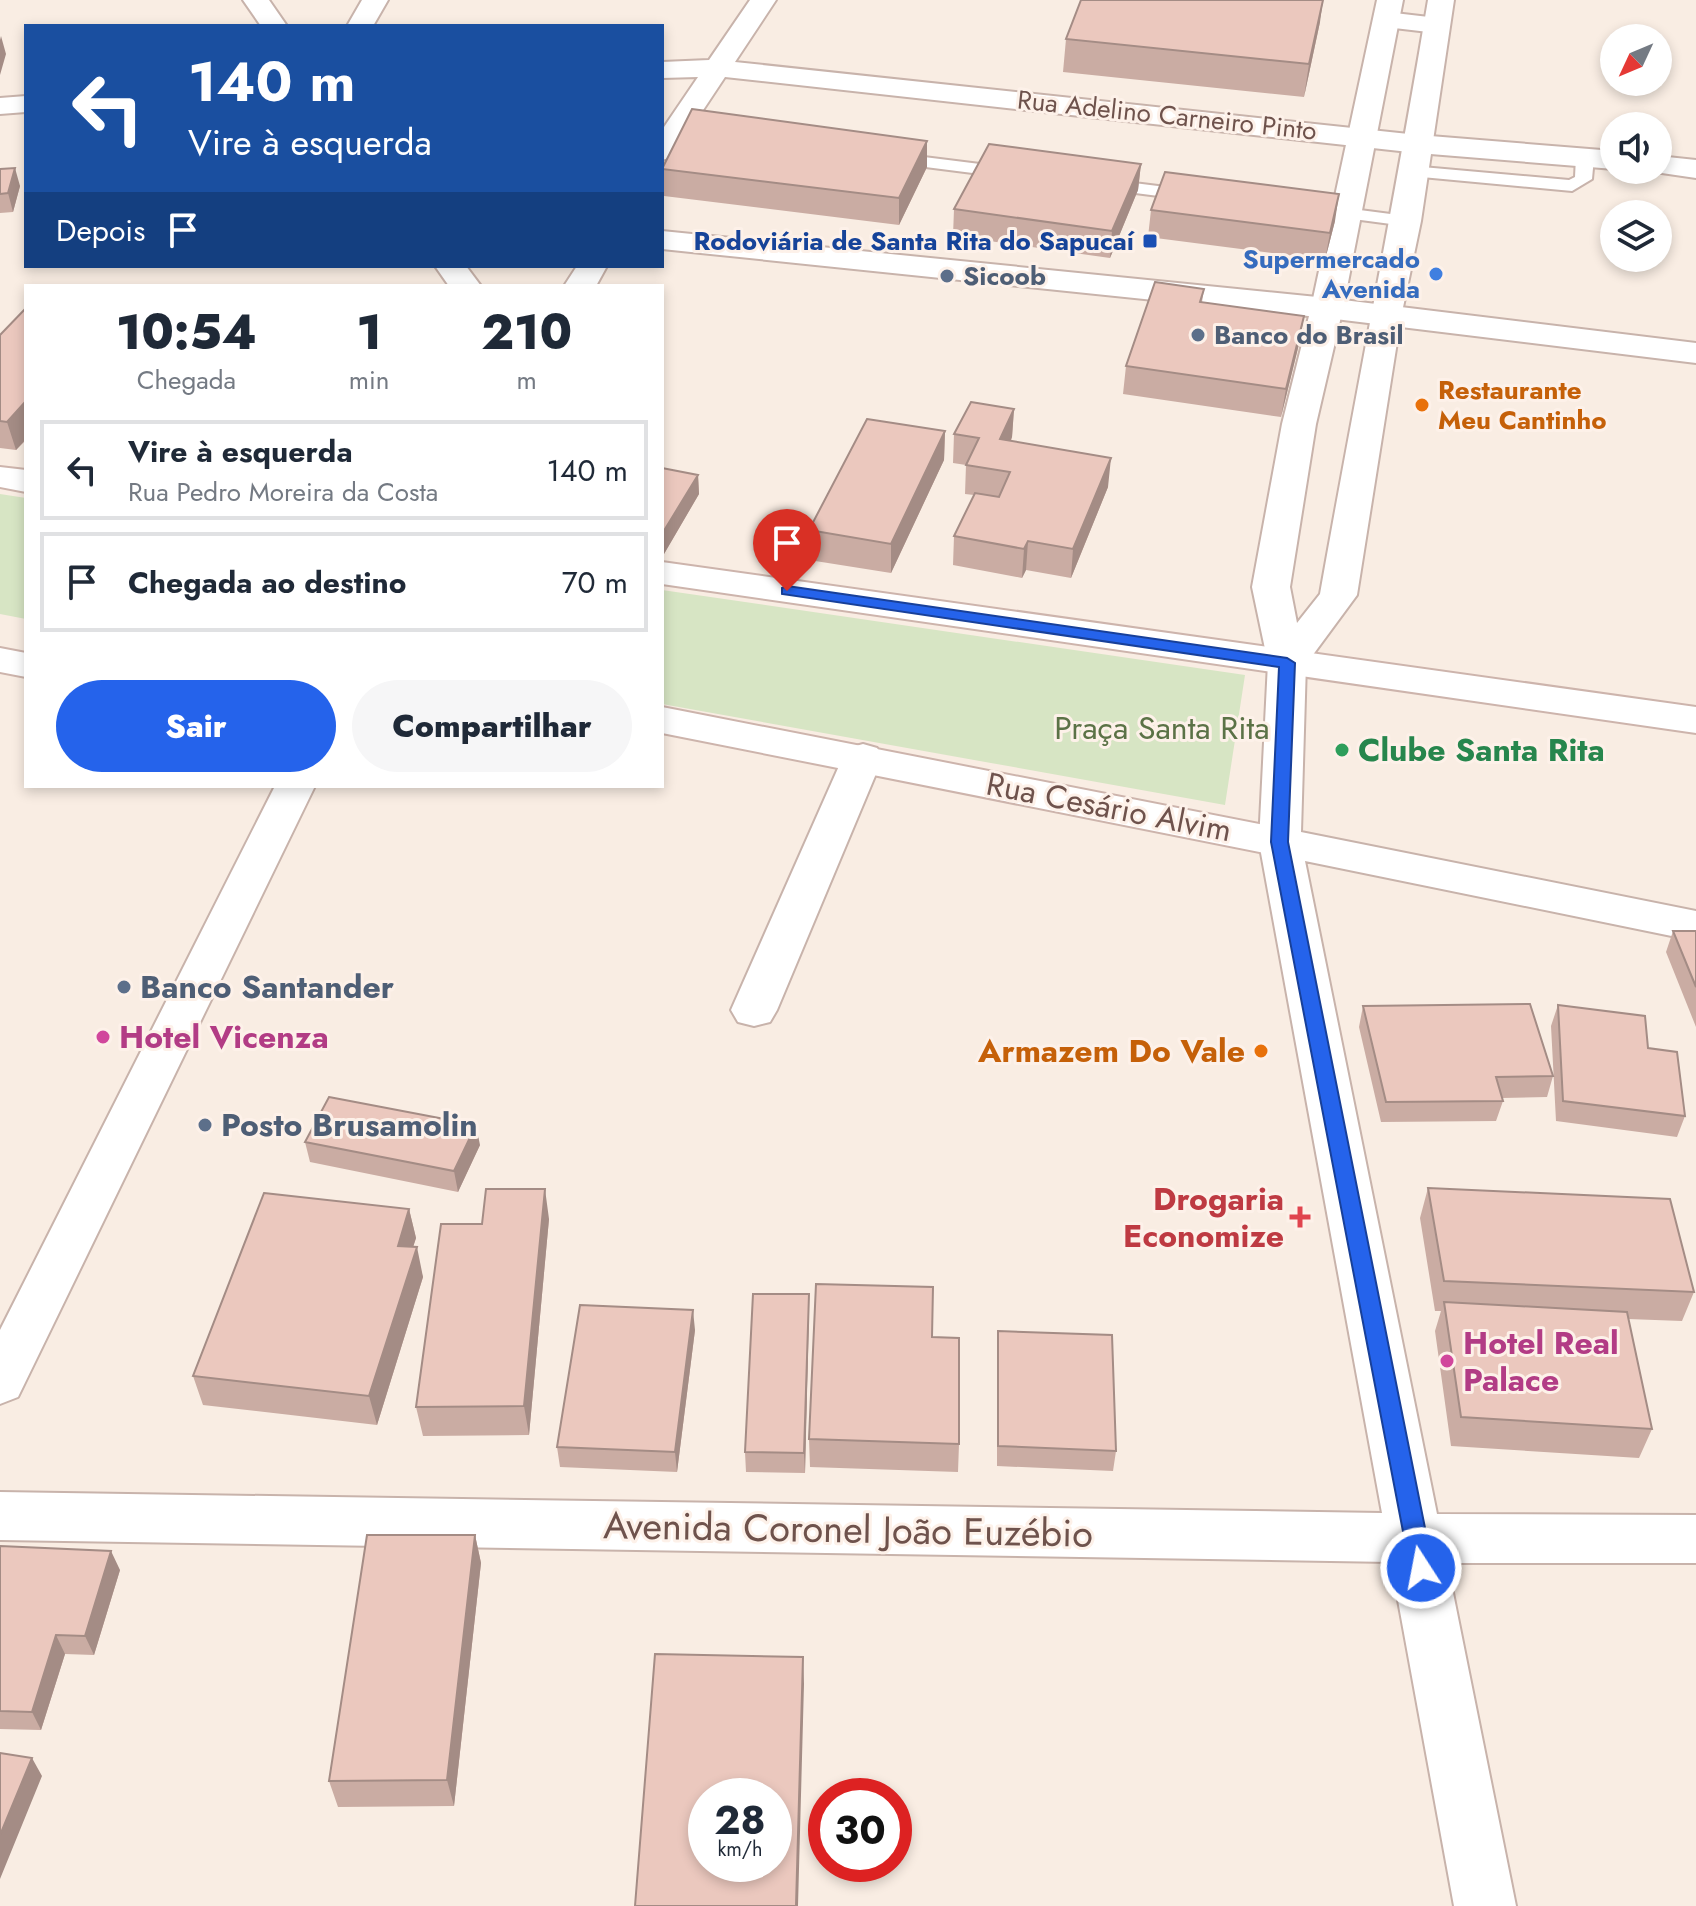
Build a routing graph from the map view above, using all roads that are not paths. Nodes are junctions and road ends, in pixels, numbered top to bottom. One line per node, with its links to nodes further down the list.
1 (256, 0): 6 (street)
2 (375, 0): 7 (street)
3 (763, 0): 8 (street)
4 (1388, 10): 5 (street); 12 (street)
5 (1439, 12): 15 (street)
6 (273, 24)
7 (361, 24)
8 (720, 68): 9 (street, Rua Adelino Carneiro Pinto); 12 (street, Rua Adelino Carneiro Pinto); 13 (street)
9 (664, 70)
10 (24, 104): 11 (street)
11 (0, 106)
12 (1362, 137): 15 (street, Rua Adelino Carneiro Pinto); 22 (street)
13 (675, 139)
14 (876, 156): 19 (lane)
15 (1415, 158): 16 (street, Rua Adelino Carneiro Pinto); 23 (street)
16 (1600, 159)
17 (1672, 166): 18 (street)
18 (1696, 169)
19 (1032, 175)
20 (1079, 181): 21 (lane)
21 (1204, 196)
22 (1329, 211): 23 (lane); 25 (street)
23 (1406, 221): 26 (street)
24 (664, 240): 25 (street)
25 (1327, 308): 26 (street); 32 (street)
26 (1385, 317): 27 (street); 32 (street)
27 (1696, 353)
28 (0, 477): 29 (street)
29 (24, 481)
30 (664, 573): 32 (street)
31 (0, 660): 33 (street)
32 (1287, 663): 35 (street); 38 (street)
33 (24, 665)
34 (664, 720): 36 (street, Rua Cesário Alvim)
35 (1696, 720)
36 (863, 757): 38 (street, Rua Cesário Alvim); 40 (street)
37 (294, 788): 41 (street)
38 (1280, 842): 39 (street, Rua Cesário Alvim); 43 (street)
39 (1696, 926)
40 (754, 1010)
41 (0, 1382)
42 (0, 1516): 43 (street, Avenida Coronel João Euzébio)
43 (1415, 1538): 44 (street, Avenida Coronel João Euzébio); 45 (street)
44 (1696, 1539)
45 (1485, 1906)

